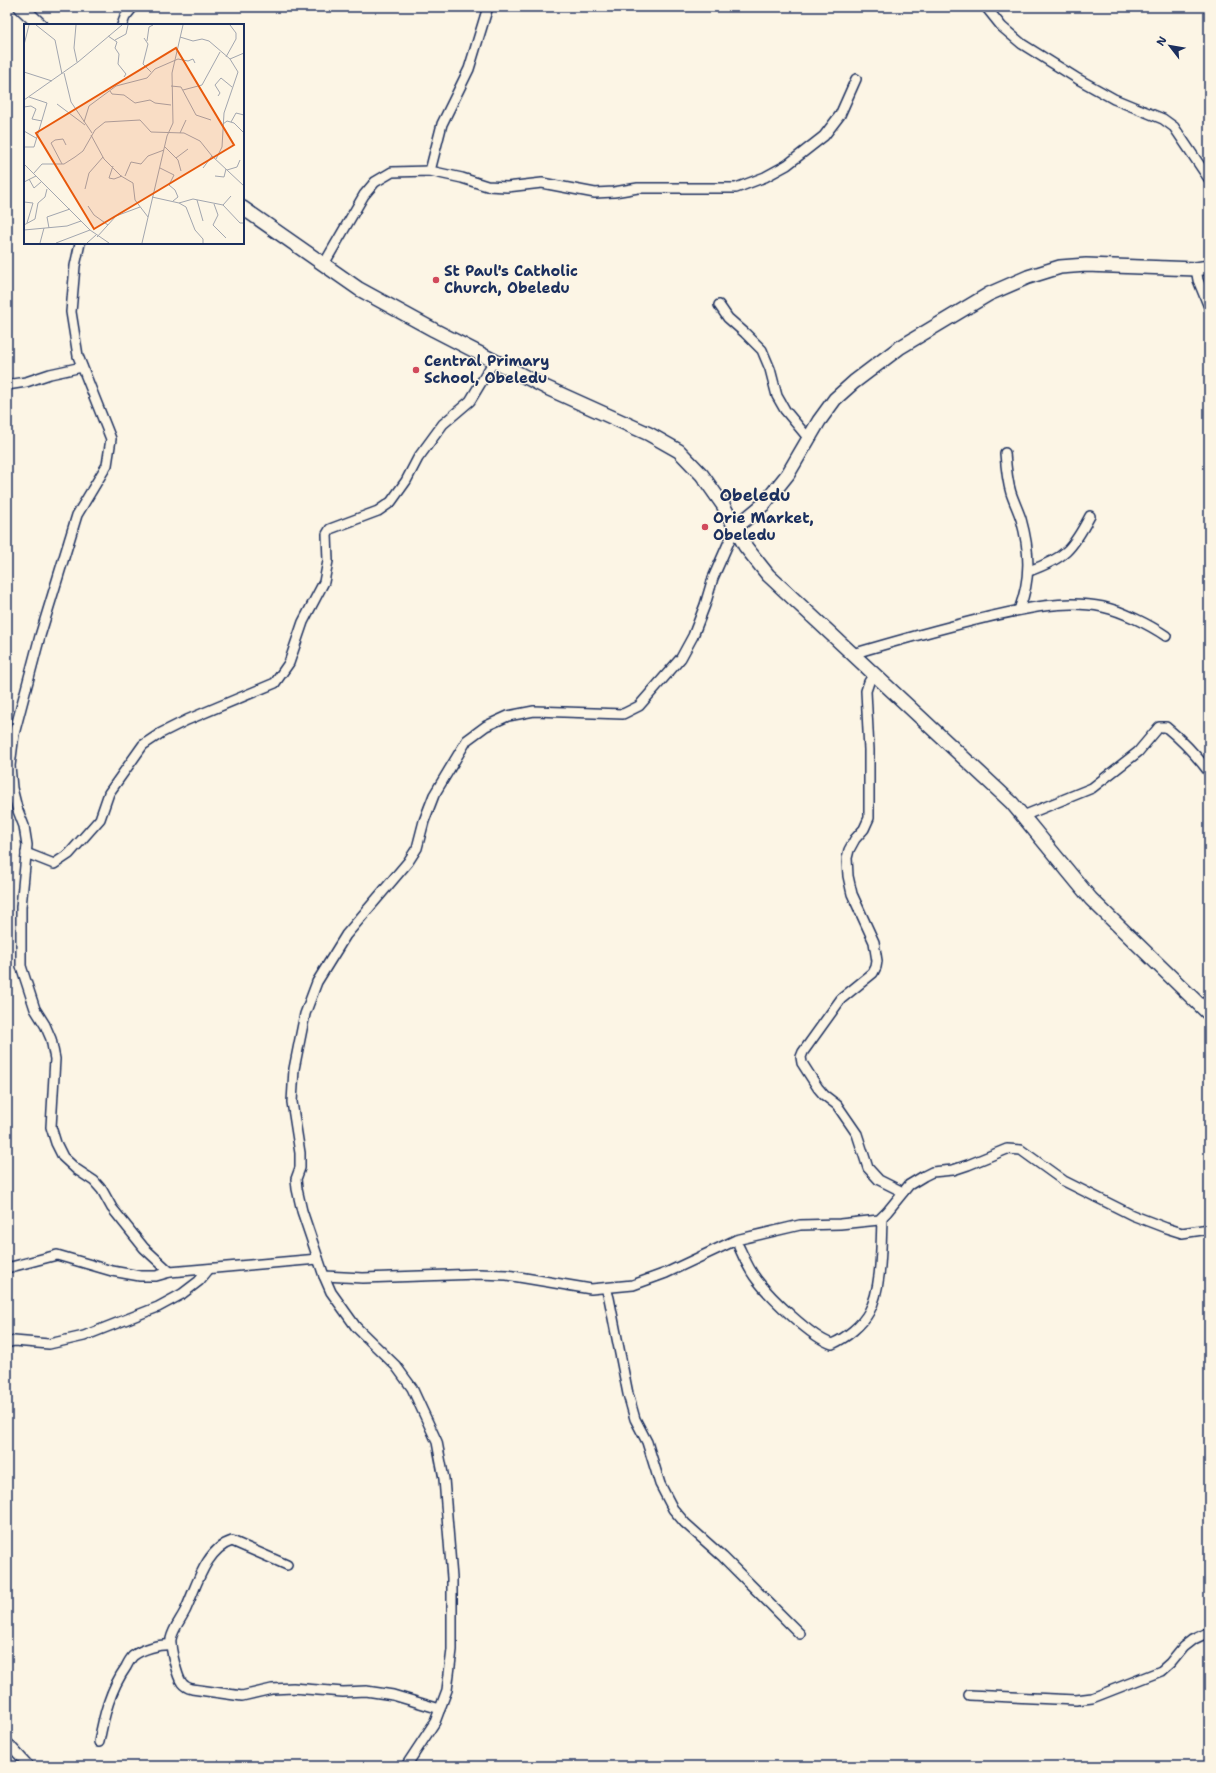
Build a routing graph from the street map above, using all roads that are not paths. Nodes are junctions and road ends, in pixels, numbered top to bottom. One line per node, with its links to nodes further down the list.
1 (22, 7): 5 (main road)
2 (133, 7): 6 (street)
3 (488, 7): 8 (street)
4 (986, 7): 9 (street)
5 (39, 24)
6 (122, 24)
7 (856, 79): 8 (street)
8 (430, 172): 12 (street)
9 (1209, 179)
10 (244, 209): 12 (main road)
11 (80, 244): 18 (street)
12 (324, 264): 17 (main road)
13 (1209, 267): 14 (main road)
14 (1196, 269): 16 (street); 20 (main road)
15 (719, 305): 20 (street)
16 (1209, 307)
17 (494, 361): 23 (main road); 31 (street)
18 (82, 367): 19 (street); 31 (street)
19 (7, 385)
20 (809, 439): 23 (main road)
21 (1005, 453): 24 (street)
22 (1090, 516): 24 (street)
23 (735, 528): 27 (main road); 37 (street)
24 (1029, 572): 25 (street)
25 (1019, 610): 26 (street); 27 (street)
26 (1166, 636)
27 (852, 654): 28 (main road)
28 (874, 674): 30 (main road); 33 (street)
29 (1209, 772): 30 (street)
30 (1022, 816): 32 (main road)
31 (26, 853): 40 (street)
32 (1209, 1014)
33 (903, 1192): 34 (street); 35 (street)
34 (882, 1218): 36 (street); 42 (street)
35 (1209, 1229)
36 (739, 1247)
37 (318, 1259): 39 (street); 41 (street)
38 (7, 1268): 40 (street)
39 (209, 1269): 40 (street); 43 (street)
40 (170, 1272)
41 (324, 1276): 42 (street); 49 (street)
42 (606, 1288): 46 (street)
43 (7, 1343)
44 (287, 1565): 47 (street)
45 (1209, 1632): 48 (street)
46 (800, 1634)
47 (171, 1645): 49 (street); 51 (street)
48 (969, 1695)
49 (440, 1709): 53 (street)
50 (7, 1742): 52 (street)
51 (99, 1742)
52 (29, 1766)
53 (406, 1766)

